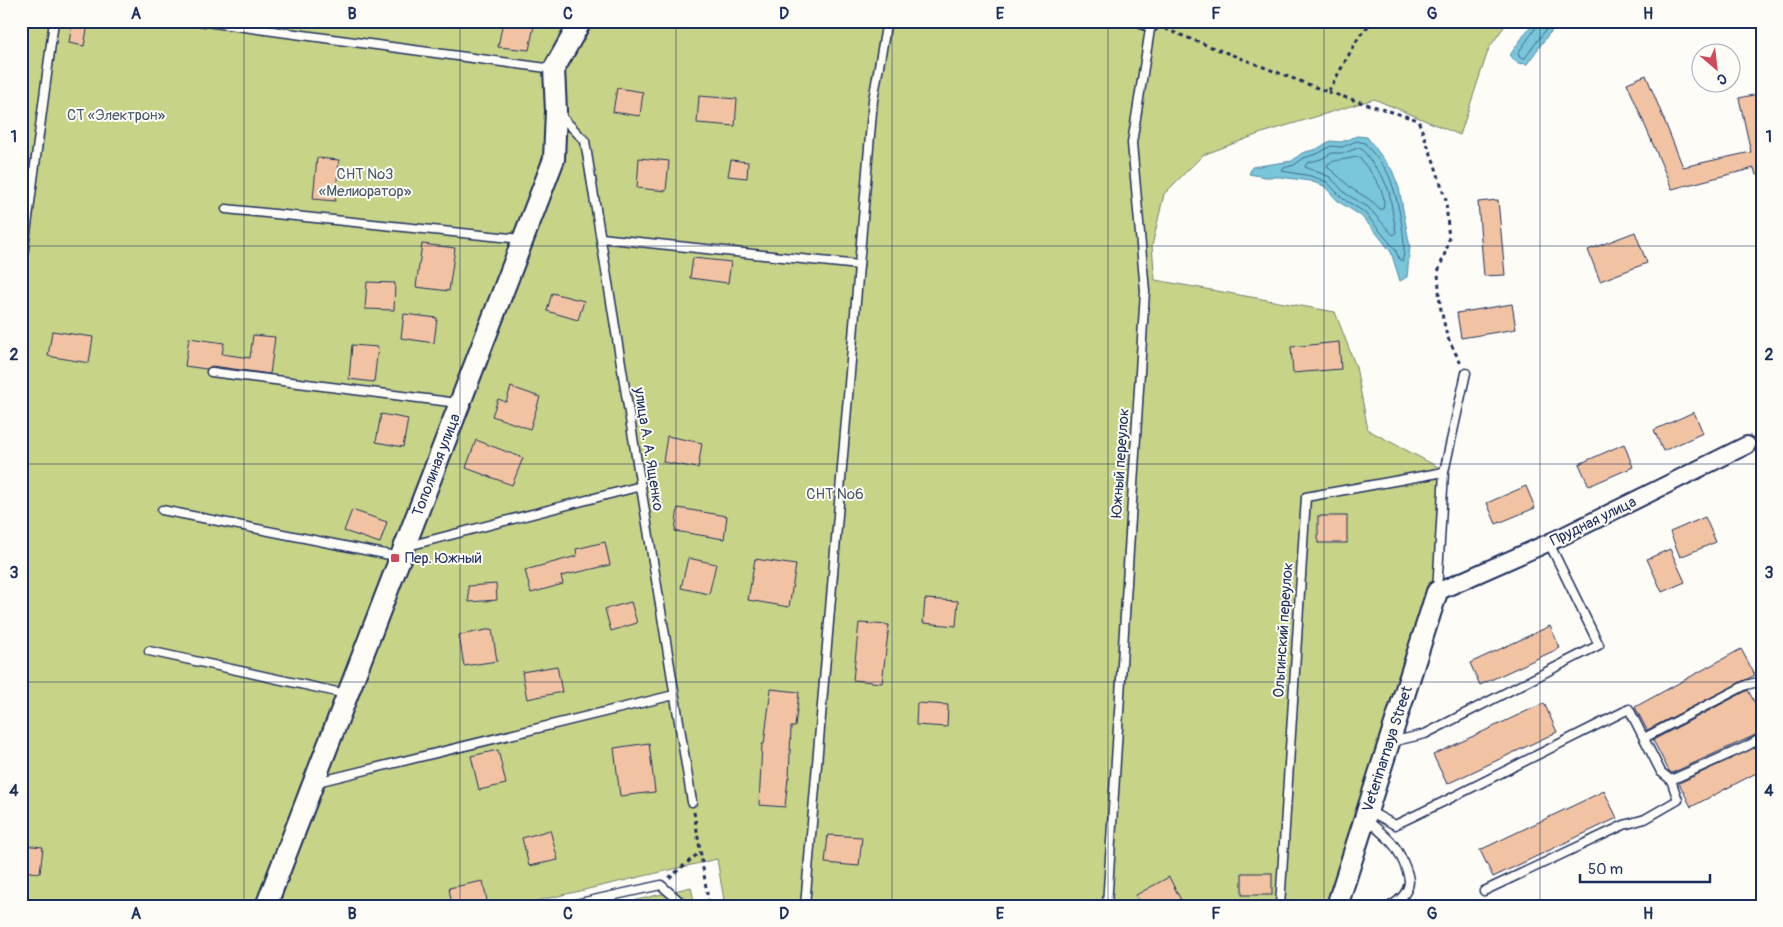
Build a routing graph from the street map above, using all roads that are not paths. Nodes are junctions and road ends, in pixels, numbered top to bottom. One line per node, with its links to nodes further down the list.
1 (54, 21): 12 (lane)
2 (199, 21): 6 (lane)
3 (581, 21): 6 (street)
4 (887, 21): 11 (lane)
5 (1148, 22): 39 (lane, Южный переулок)
6 (554, 69): 7 (street, Тополиная улица)
7 (556, 111): 9 (lane, улица А. А. Ященко); 10 (street, Тополиная улица)
8 (226, 209): 10 (lane)
9 (600, 238): 11 (lane); 18 (lane, улица А. А. Ященко)
10 (523, 240): 15 (street, Тополиная улица)
11 (859, 265): 38 (lane)
12 (21, 271)
13 (211, 372): 15 (lane)
14 (1466, 374): 17 (lane)
15 (460, 403): 21 (street, Тополиная улица)
16 (1747, 445): 20 (street, Прудная улица)
17 (1444, 472): 22 (lane); 40 (lane, Ольгинский переулок)
18 (641, 486): 21 (lane); 26 (lane, улица А. А. Ященко)
19 (162, 510): 21 (lane)
20 (1549, 543): 22 (street, Прудная улица); 29 (lane)
21 (403, 552): 25 (street, Тополиная улица)
22 (1437, 592): 29 (street, Veterinarnaya Street)
23 (149, 651): 25 (lane)
24 (1762, 680): 27 (lane)
25 (348, 695): 31 (street, Тополиная улица)
26 (674, 695): 31 (lane); 32 (lane, улица А. А. Ященко)
27 (1644, 738): 30 (lane); 33 (lane)
28 (1762, 738): 30 (lane)
29 (1389, 742): 33 (street, Veterinarnaya Street)
30 (1671, 780): 34 (lane)
31 (314, 782): 35 (street, Тополиная улица)
32 (692, 802)
33 (1366, 814): 41 (street, Veterinarnaya Street); 42 (lane)
34 (1484, 891)
35 (266, 906)
36 (566, 906): 37 (lane)
37 (685, 906)
38 (805, 906)
39 (1107, 906)
40 (1280, 906)
41 (1337, 906)
42 (1390, 906)

